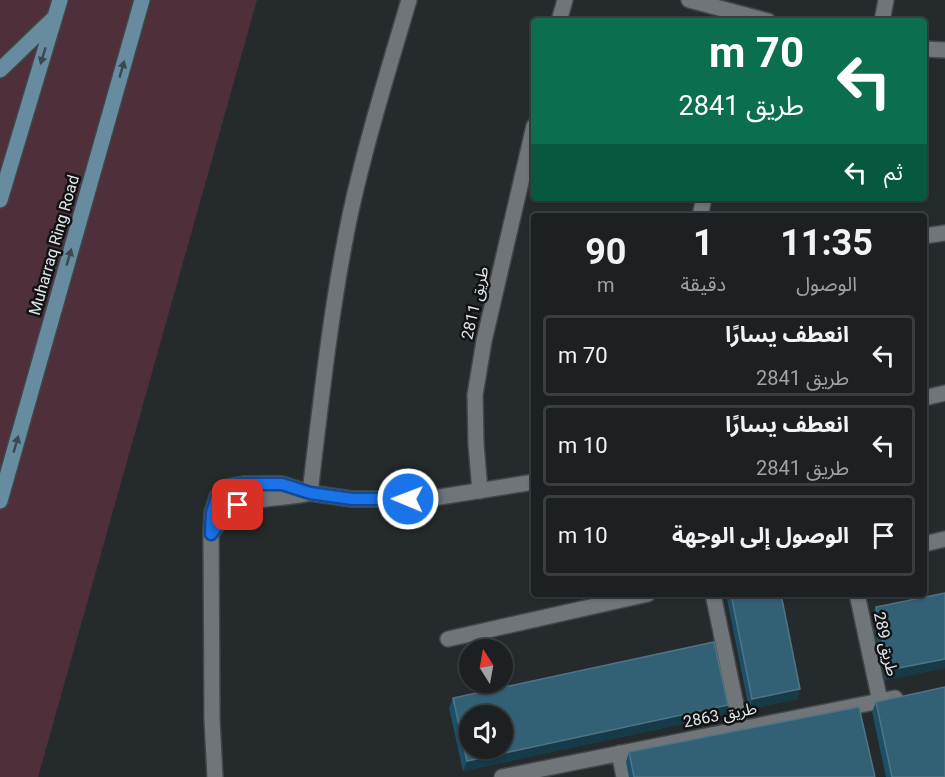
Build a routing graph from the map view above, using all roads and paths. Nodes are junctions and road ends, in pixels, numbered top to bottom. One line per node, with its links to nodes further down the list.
1 (60, 0): 7 (main road)
2 (142, 0): 23 (main road, Muharraq Ring Road, one-way to 2)
3 (409, 0): 22 (street)
4 (566, 0): 8 (street)
5 (689, 0): 9 (street)
6 (886, 0): 10 (street)
7 (55, 17): 13 (main road); 15 (main road, one-way to 15)
8 (560, 18)
9 (747, 18)
10 (883, 18)
11 (927, 49): 12 (street)
12 (945, 50)
13 (0, 70)
14 (531, 139): 21 (street, طريق 2811)
15 (0, 200)
16 (945, 233): 17 (street)
17 (927, 236)
18 (945, 393): 19 (street)
19 (927, 397)
20 (531, 482): 21 (street)
21 (480, 491): 22 (street)
22 (310, 493): 34 (street)
23 (0, 501)
24 (945, 539): 25 (street)
25 (927, 543)
26 (635, 597): 29 (street)
27 (714, 597): 32 (street)
28 (858, 597): 31 (street, طريق 289)
29 (448, 639)
30 (912, 695): 31 (street, طريق 2863)
31 (880, 701): 32 (street, طريق 2863)
32 (741, 729): 33 (street, طريق 2863)
33 (619, 753): 35 (street, طريق 2863); 36 (street)
34 (215, 777)
35 (502, 777)
36 (624, 777)

